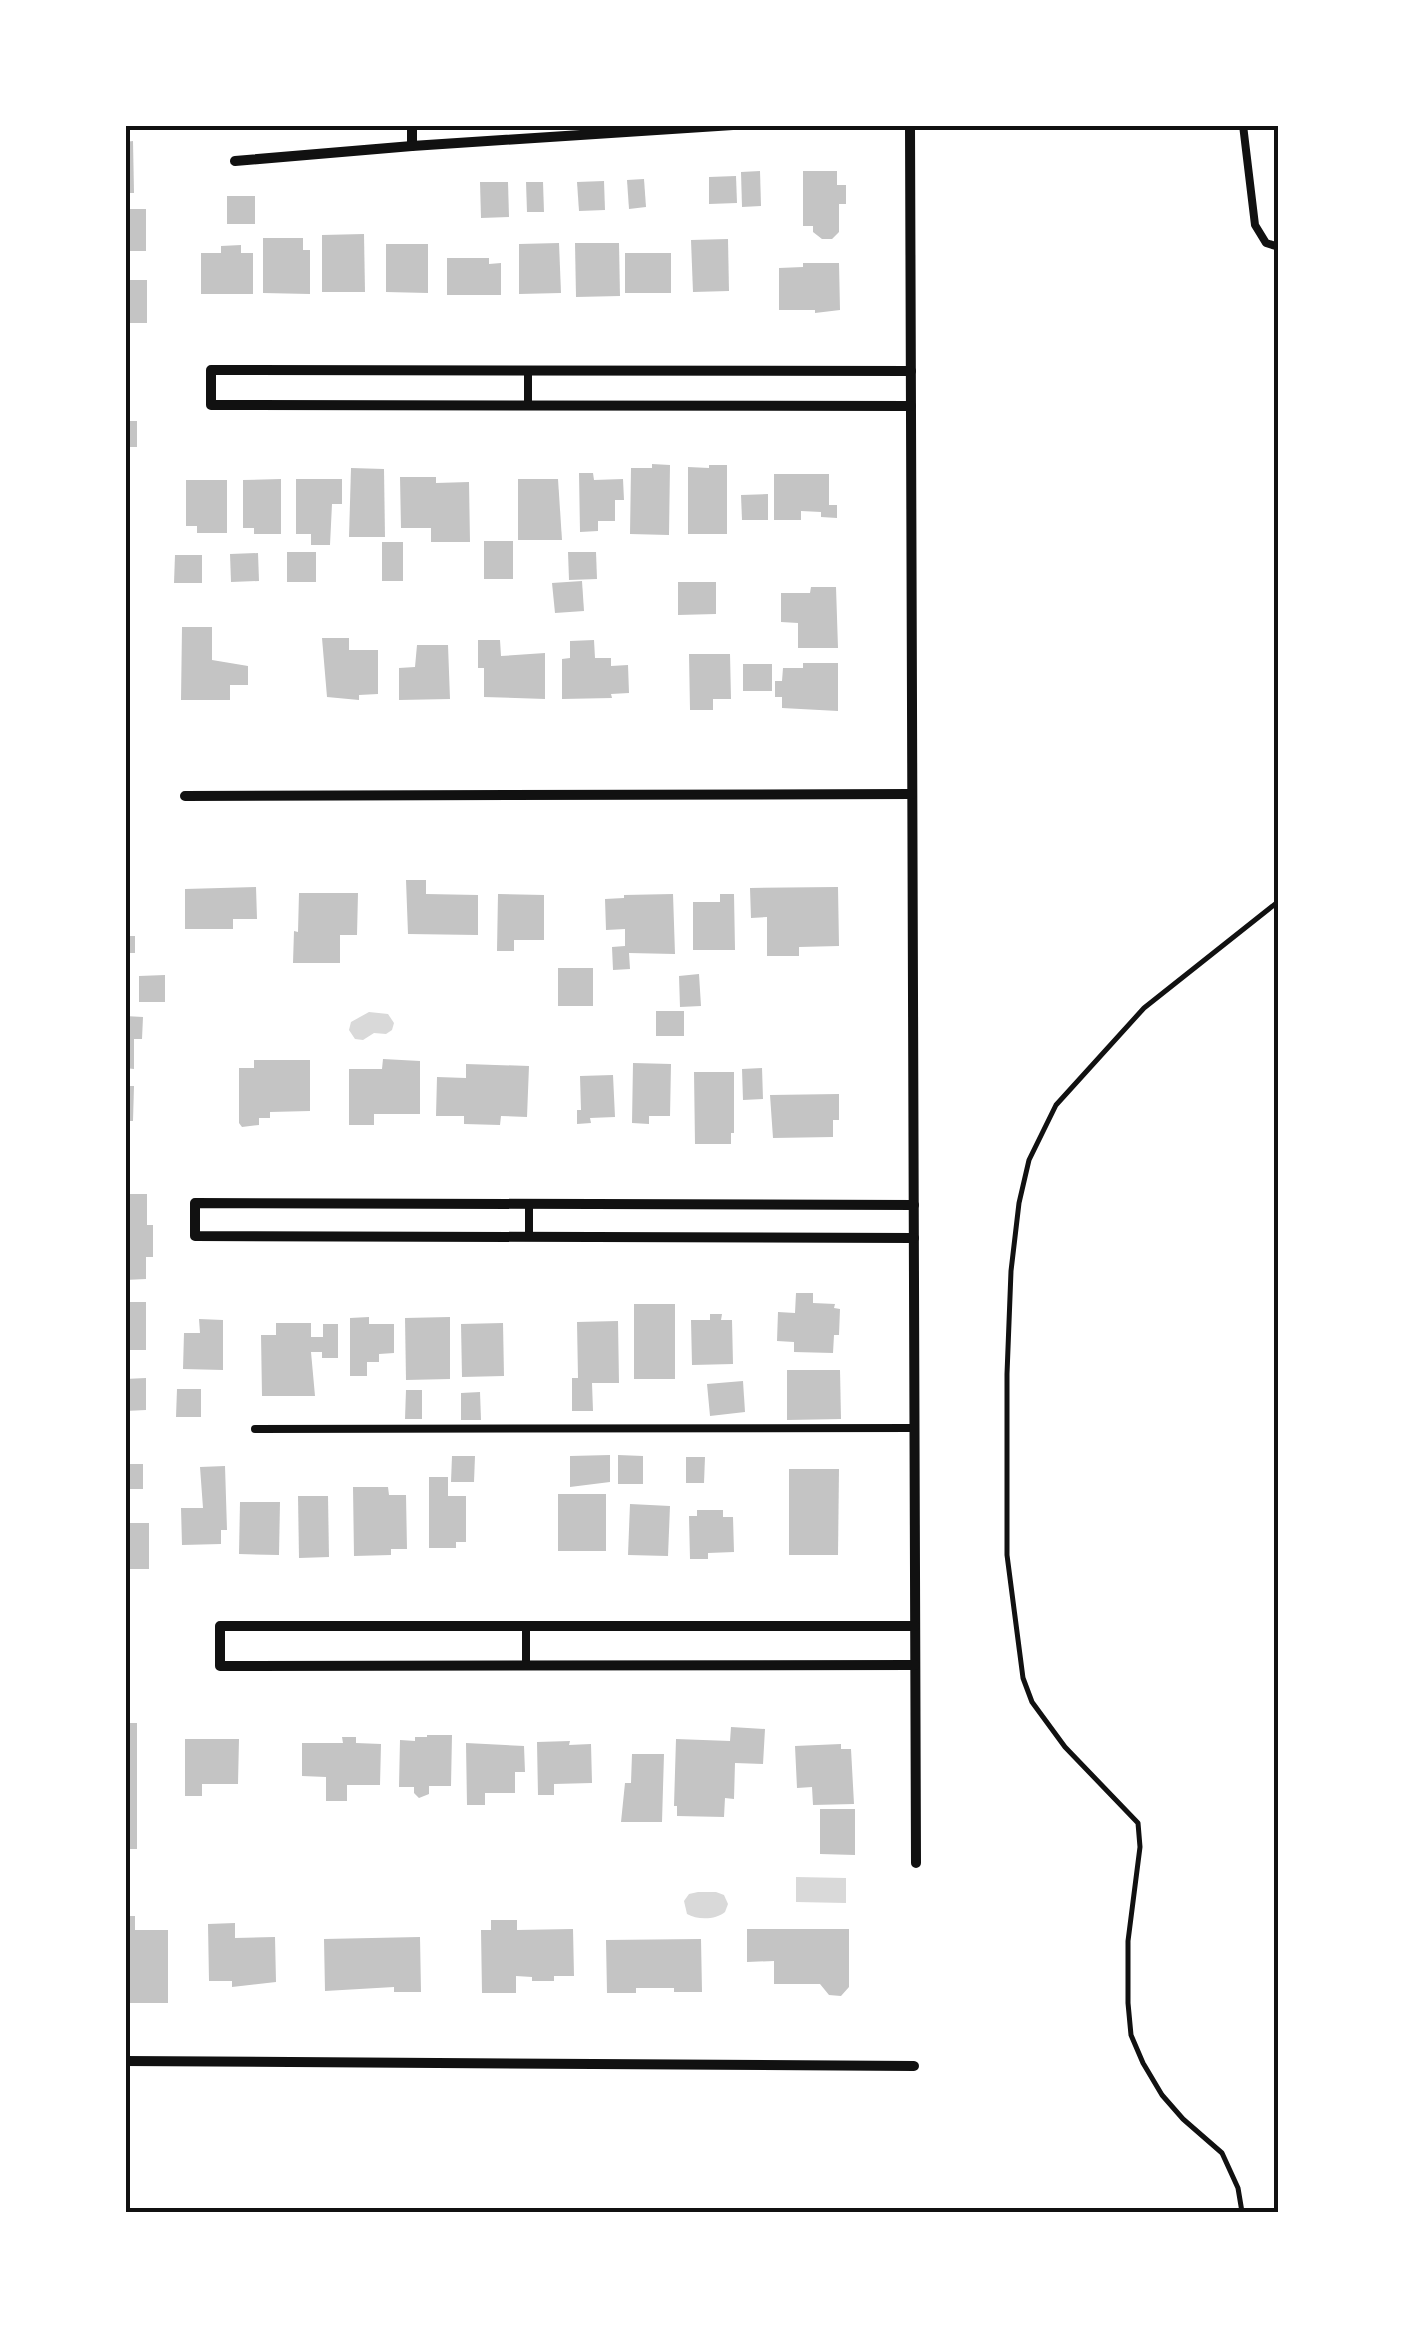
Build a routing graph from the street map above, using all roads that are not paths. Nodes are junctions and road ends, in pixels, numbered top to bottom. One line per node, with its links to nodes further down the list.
1 (412, 125): 5 (street)
2 (733, 125): 5 (street)
3 (910, 125): 9 (street)
4 (1243, 125): 7 (lane)
5 (412, 146): 6 (street)
6 (235, 162)
7 (1279, 247)
8 (528, 371): 9 (street); 10 (lane); 10 (street)
9 (910, 371): 11 (street)
10 (528, 405): 11 (street)
11 (911, 406): 12 (street)
12 (912, 794): 13 (street); 15 (street)
13 (185, 796)
14 (529, 1204): 15 (street); 16 (lane); 16 (street)
15 (914, 1204): 17 (street)
16 (529, 1238): 17 (street)
17 (914, 1238): 18 (street)
18 (914, 1428): 19 (lane); 21 (street)
19 (255, 1429)
20 (526, 1626): 21 (street); 22 (lane); 22 (street)
21 (915, 1626): 23 (street)
22 (526, 1665): 23 (street)
23 (915, 1666): 24 (street)
24 (916, 1863)
25 (125, 2061): 26 (street)
26 (914, 2066)

